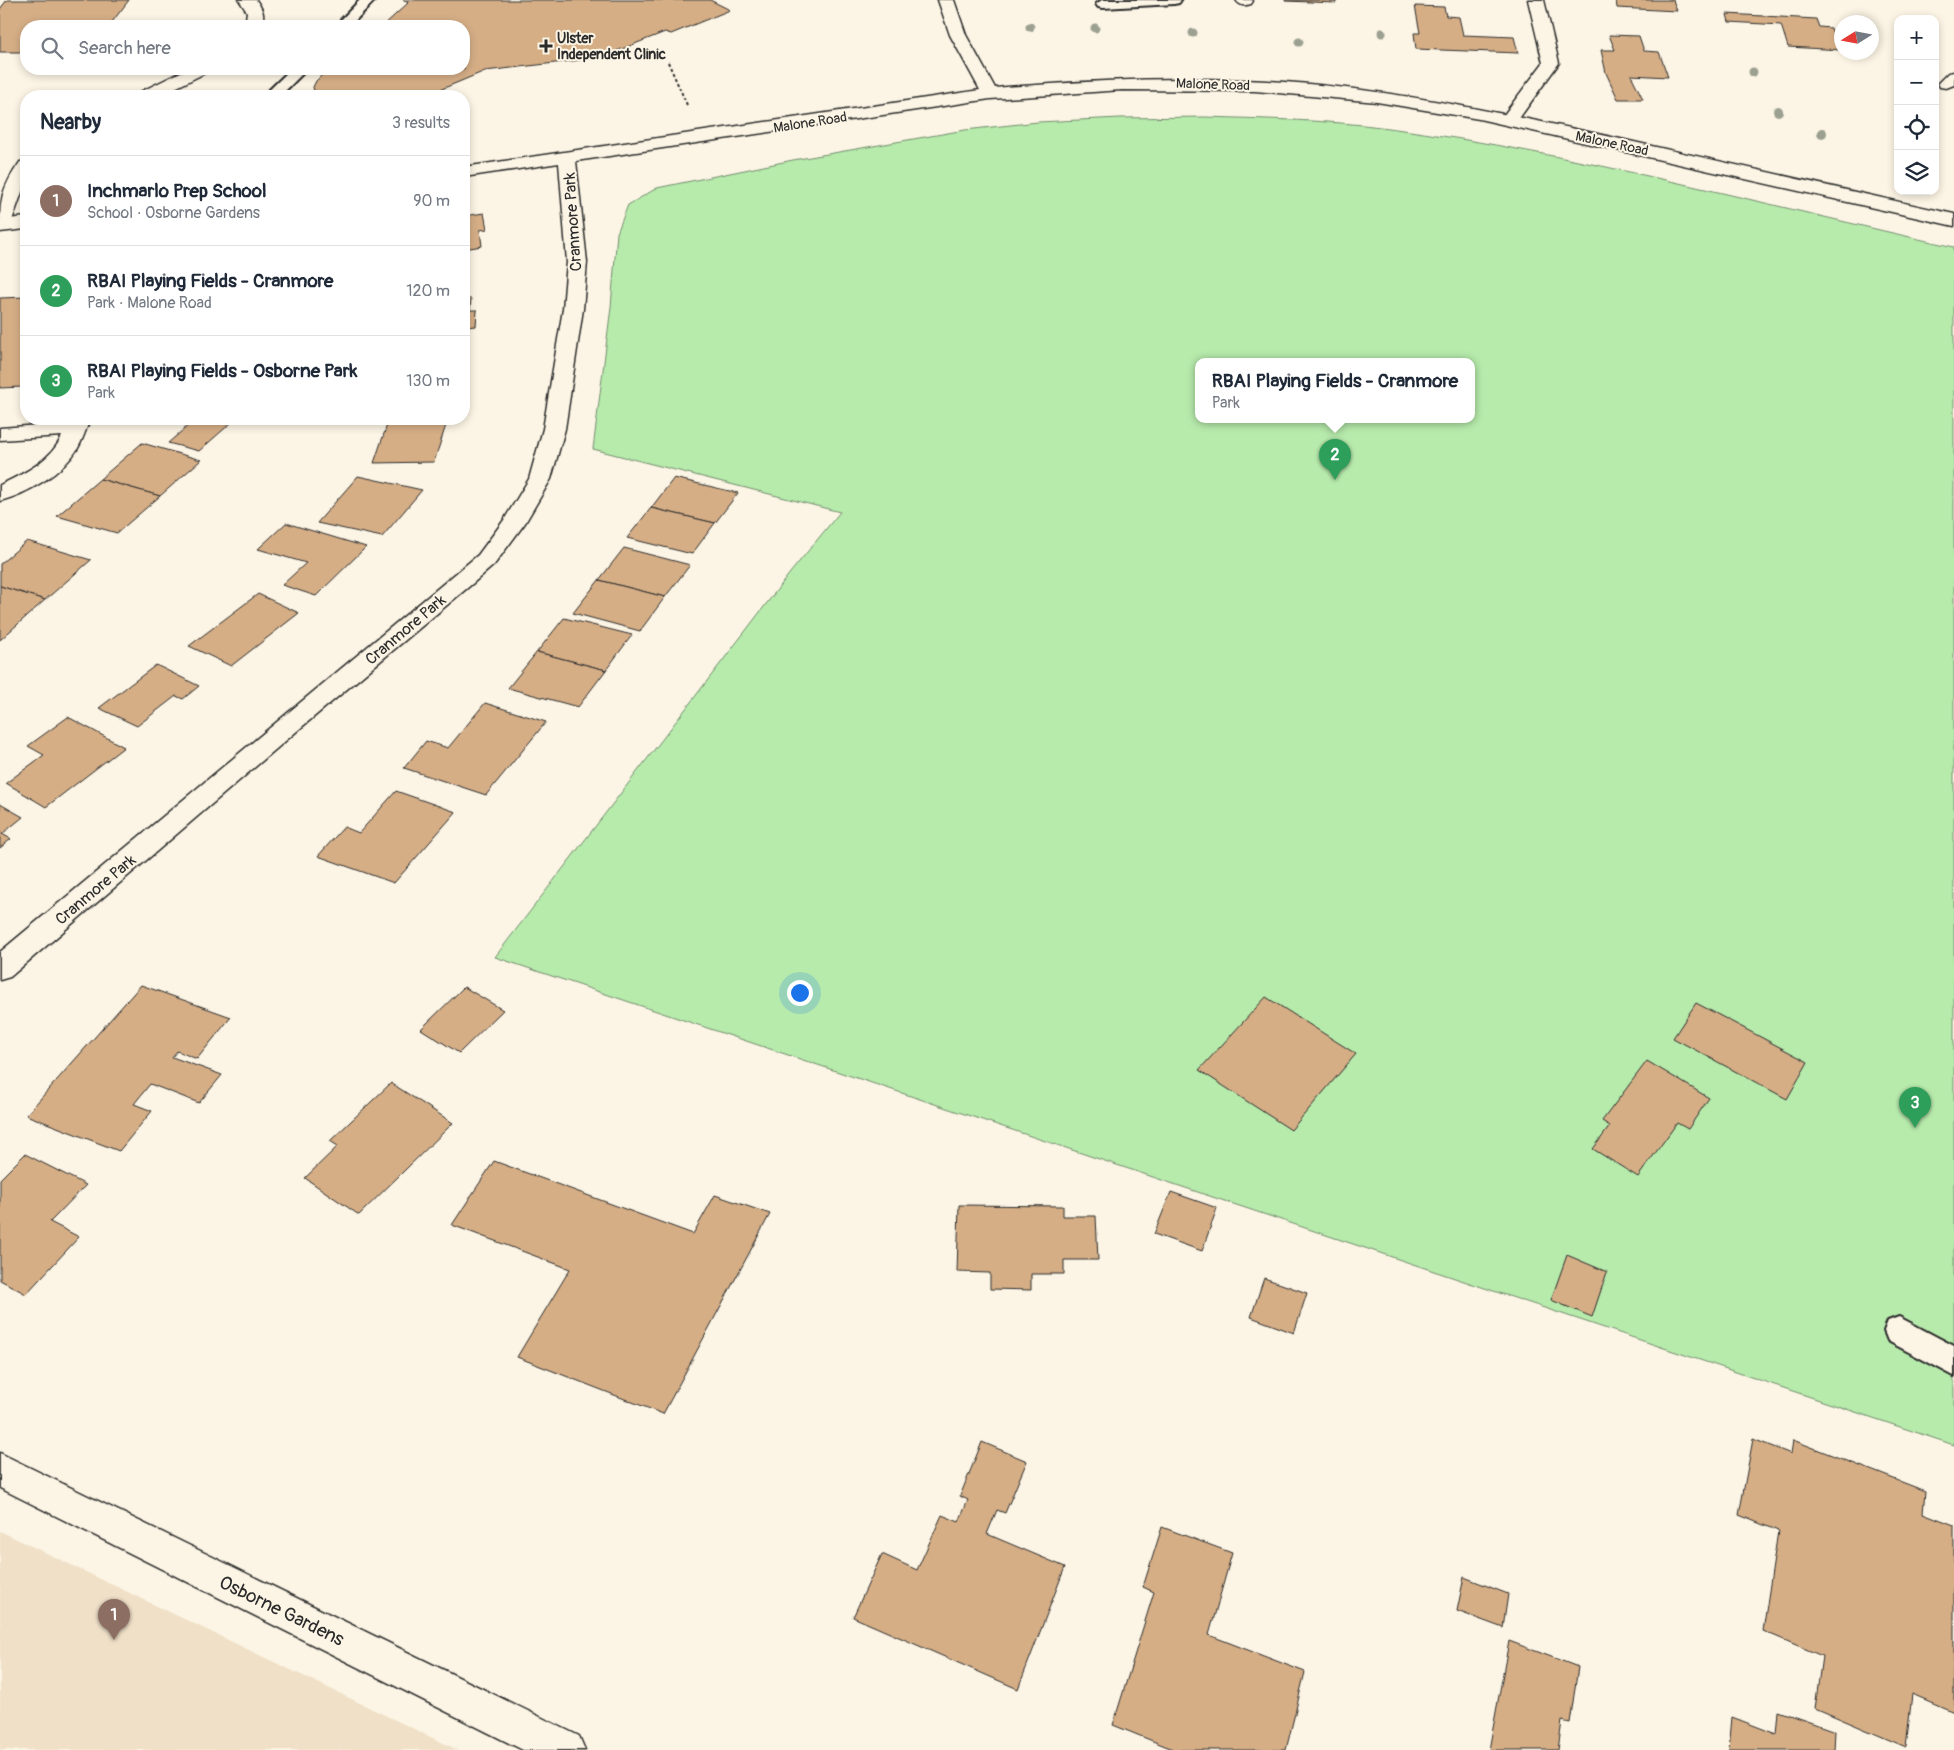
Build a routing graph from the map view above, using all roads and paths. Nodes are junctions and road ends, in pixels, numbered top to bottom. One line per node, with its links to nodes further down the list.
1 (247, 0): 7 (street)
2 (368, 0): 8 (lane)
3 (946, 0): 14 (street)
4 (1174, 0): 6 (lane)
5 (1536, 0): 16 (street)
6 (1103, 4)
7 (256, 20)
8 (348, 20)
9 (668, 62): 15 (path)
10 (187, 75): 12 (street)
11 (293, 75): 13 (lane)
12 (158, 90)
13 (277, 90)
14 (990, 94): 16 (street, Malone Road); 17 (street, Malone Road)
15 (688, 107)
16 (1509, 120): 20 (street, Malone Road)
17 (567, 158): 18 (street, Malone Road); 27 (street, Cranmore Park)
18 (470, 171)
19 (20, 176): 22 (street)
20 (1954, 220)
21 (20, 224): 22 (street)
22 (1, 226)
23 (69, 425): 25 (street)
24 (77, 425): 26 (street)
25 (0, 434)
26 (0, 494)
27 (0, 970)
28 (1899, 1331): 29 (lane)
29 (1954, 1362)
30 (0, 1470): 31 (street, Osborne Gardens)
31 (559, 1749)

